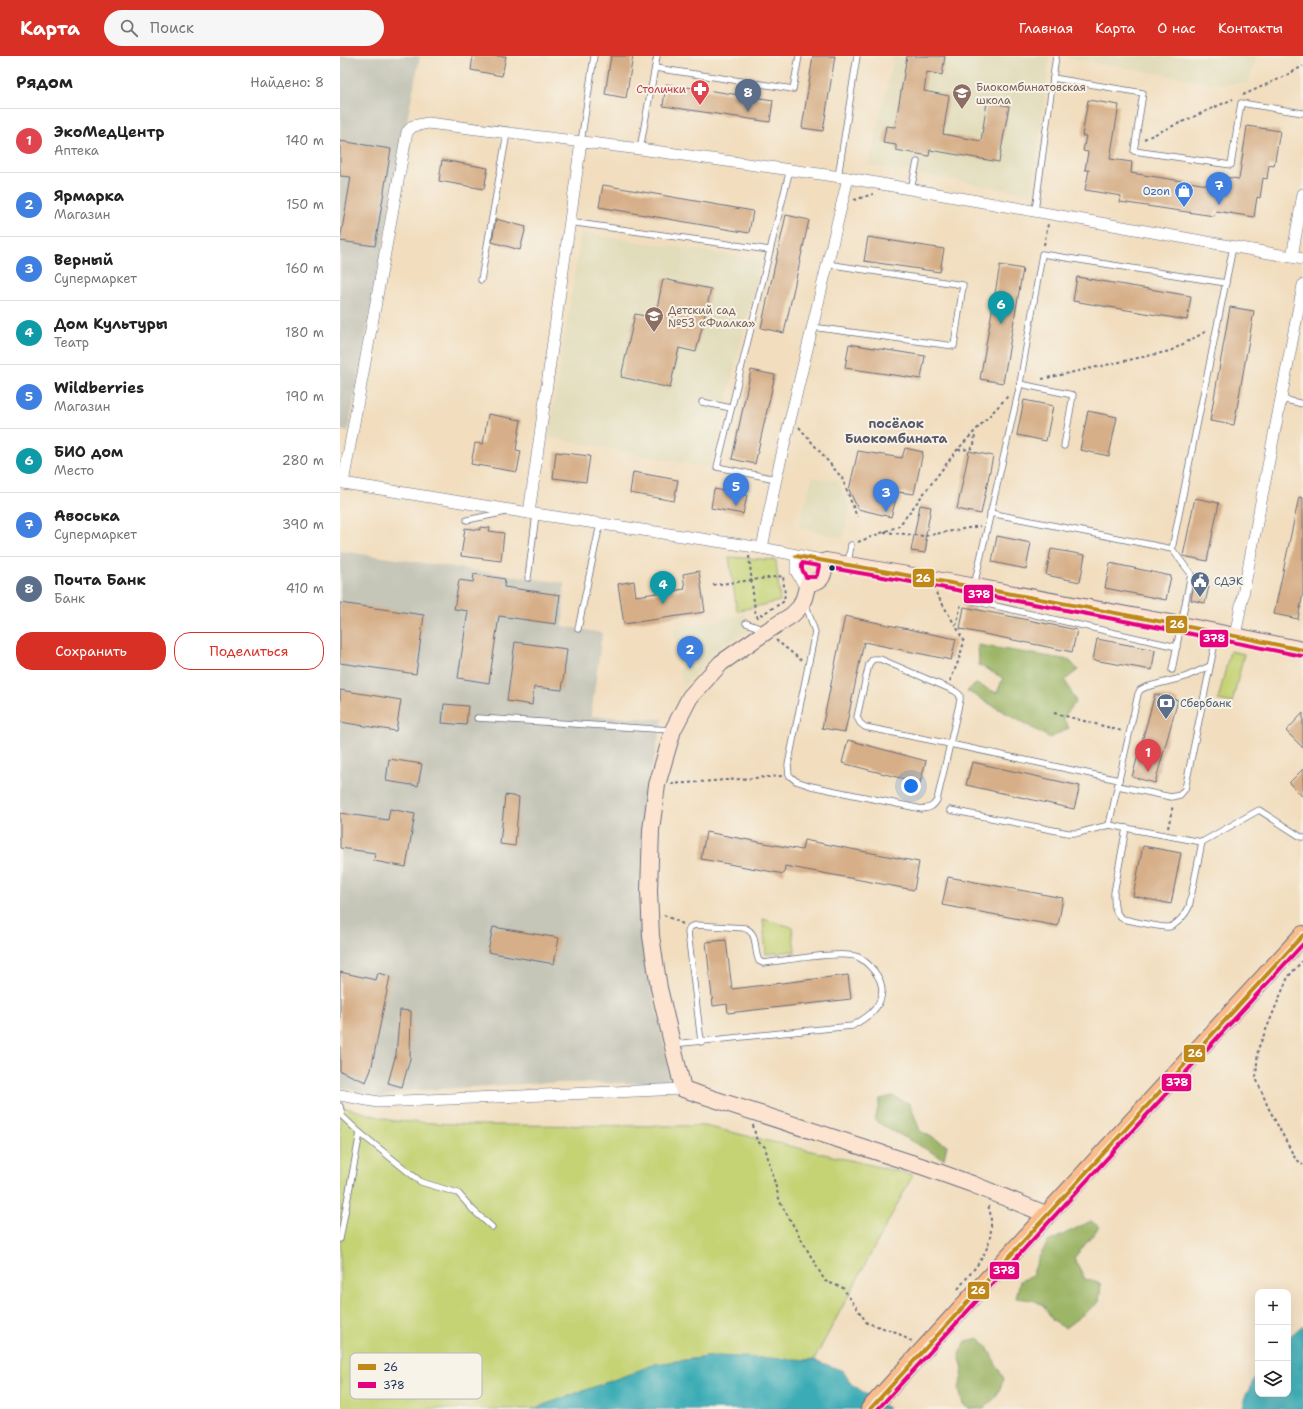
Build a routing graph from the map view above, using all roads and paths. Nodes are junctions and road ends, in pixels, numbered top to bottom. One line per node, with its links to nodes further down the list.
1 (594, 56): 13 (lane)
2 (657, 56): 7 (lane)
3 (799, 56): 7 (lane)
4 (857, 56): 18 (lane)
5 (1056, 56): 8 (lane)
6 (1303, 66): 9 (path)
7 (655, 68): 15 (lane)
8 (1053, 78): 14 (lane); 21 (lane)
9 (1241, 96)
10 (1234, 99): 14 (path)
11 (1303, 113): 14 (lane)
12 (508, 133): 13 (street); 29 (lane); 45 (street)
13 (581, 142): 15 (street); 22 (street)
14 (1136, 142)
15 (640, 149): 17 (street)
16 (917, 162): 19 (lane)
17 (790, 169): 18 (street); 25 (lane)
18 (843, 178): 19 (street); 28 (street)
19 (910, 189): 21 (street)
20 (1303, 194): 27 (street)
21 (1035, 212): 24 (street)
22 (569, 222): 25 (lane); 48 (street)
23 (1048, 224): 26 (path)
24 (1233, 247): 27 (street); 30 (lane)
25 (770, 250): 39 (lane)
26 (1042, 254): 30 (lane); 35 (lane)
27 (1297, 258)
28 (827, 264): 33 (street); 33 (lane)
29 (481, 280)
30 (1226, 283): 32 (lane)
31 (1303, 286): 36 (street)
32 (1217, 326): 34 (path); 57 (lane)
33 (812, 327): 40 (street)
34 (1042, 379)
35 (1019, 387): 41 (path); 42 (lane); 47 (lane)
36 (1282, 399): 38 (lane); 73 (street)
37 (702, 402): 39 (lane)
38 (1303, 404)
39 (731, 408): 44 (lane)
40 (791, 418): 44 (street); 49 (path)
41 (975, 433): 43 (path); 43 (path)
42 (1064, 446)
43 (957, 450): 53 (path)
44 (776, 479): 56 (street)
45 (341, 482): 46 (street)
46 (515, 511): 48 (street); 50 (lane)
47 (990, 512): 52 (lane); 57 (lane)
48 (533, 514): 51 (street); 61 (lane)
49 (857, 517)
50 (467, 520)
51 (600, 524): 55 (street); 70 (lane)
52 (987, 525): 53 (path); 65 (lane)
53 (883, 532): 54 (path)
54 (851, 545): 60 (lane)
55 (750, 547): 56 (street); 63 (path)
56 (762, 548): 58 (street)
57 (1172, 549): 68 (lane)
58 (796, 556): 59 (street); 66 (street)
59 (826, 561): 60 (street); 66 (street)
60 (848, 565): 62 (street)
61 (528, 578)
62 (927, 579): 65 (street); 69 (path)
63 (751, 580): 63 (path); 64 (path)
64 (712, 585)
65 (969, 590): 68 (street); 69 (path); 74 (lane)
66 (806, 591): 71 (street); 78 (lane)
67 (746, 623): 71 (lane)
68 (1181, 625): 72 (street); 74 (lane)
69 (956, 626): 79 (path)
70 (578, 629)
71 (767, 631): 78 (path); 82 (street)
72 (1217, 633): 73 (street); 76 (lane)
73 (1235, 636): 75 (street)
74 (1176, 648): 77 (lane)
75 (1303, 650)
76 (1210, 666): 83 (lane); 86 (lane)
77 (1172, 670)
78 (805, 681): 85 (lane)
79 (948, 688): 84 (lane); 84 (lane)
80 (1054, 713): 83 (path)
81 (477, 718): 82 (lane)
82 (673, 730): 87 (street)
83 (1129, 732): 86 (lane)
84 (950, 744): 85 (lane); 86 (lane)
85 (789, 775): 87 (path)
86 (1118, 783): 90 (lane)
87 (657, 785): 95 (street)
88 (950, 810): 90 (lane)
89 (1171, 813): 92 (path)
90 (1109, 825): 91 (lane)
91 (1126, 828): 94 (lane); 94 (lane)
92 (1168, 830)
93 (1303, 837): 94 (lane)
94 (1202, 842)
95 (648, 908): 96 (path); 100 (street)
96 (690, 927): 99 (lane); 99 (lane)
97 (1303, 935): 108 (main road)
98 (1303, 960): 106 (path)
99 (700, 1042): 100 (lane)
100 (673, 1044): 101 (street)
101 (683, 1089): 102 (street); 104 (street)
102 (340, 1095)
103 (340, 1106): 105 (lane)
104 (749, 1110): 108 (street); 112 (path)
105 (360, 1133): 109 (lane); 110 (lane)
106 (1303, 1165)
107 (985, 1202): 111 (path)
108 (1048, 1215): 112 (main road)
109 (492, 1226)
110 (340, 1239)
111 (958, 1289)
112 (915, 1351): 113 (main road)
113 (870, 1409)

